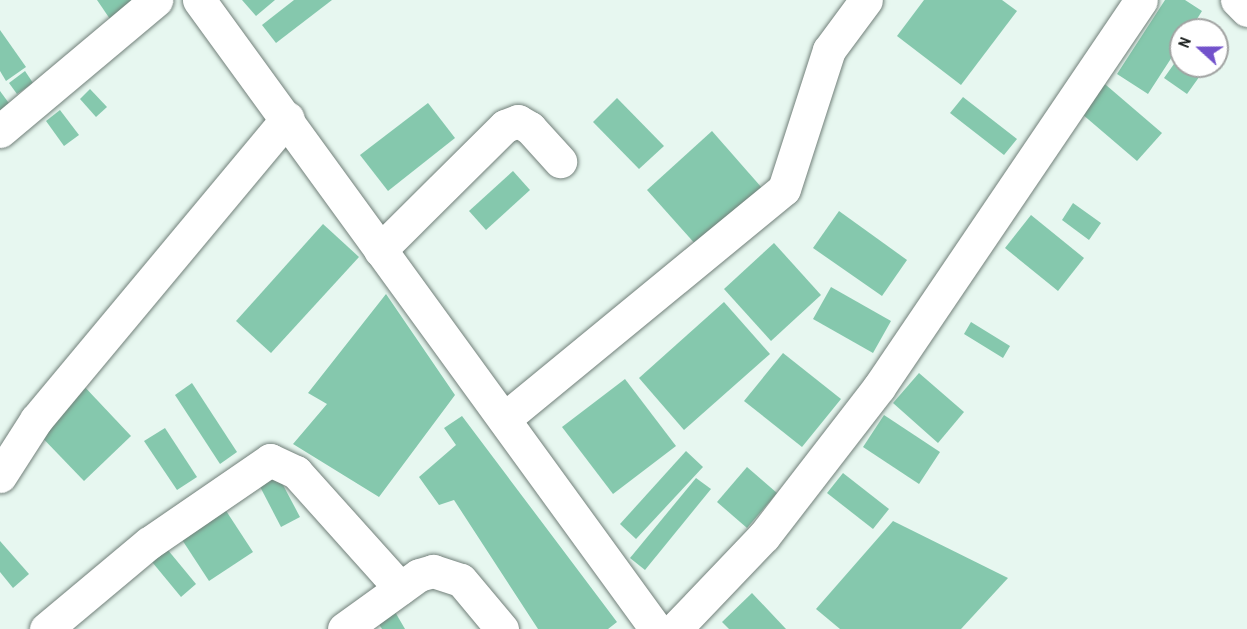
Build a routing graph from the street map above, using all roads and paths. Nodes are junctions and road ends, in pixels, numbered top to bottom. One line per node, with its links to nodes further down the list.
1 (156, 0): 8 (street)
2 (199, 0): 7 (street)
3 (866, 0): 11 (street)
4 (1141, 0): 18 (street)
5 (1237, 0): 6 (street)
6 (1247, 10)
7 (288, 118): 10 (street); 12 (street)
8 (0, 131)
9 (560, 161): 10 (street)
10 (380, 249): 11 (street)
11 (504, 419): 17 (street)
12 (0, 476)
13 (400, 588): 14 (street); 15 (street); 16 (street)
14 (46, 629)
15 (344, 629)
16 (502, 629)
17 (657, 629)
18 (675, 629)

